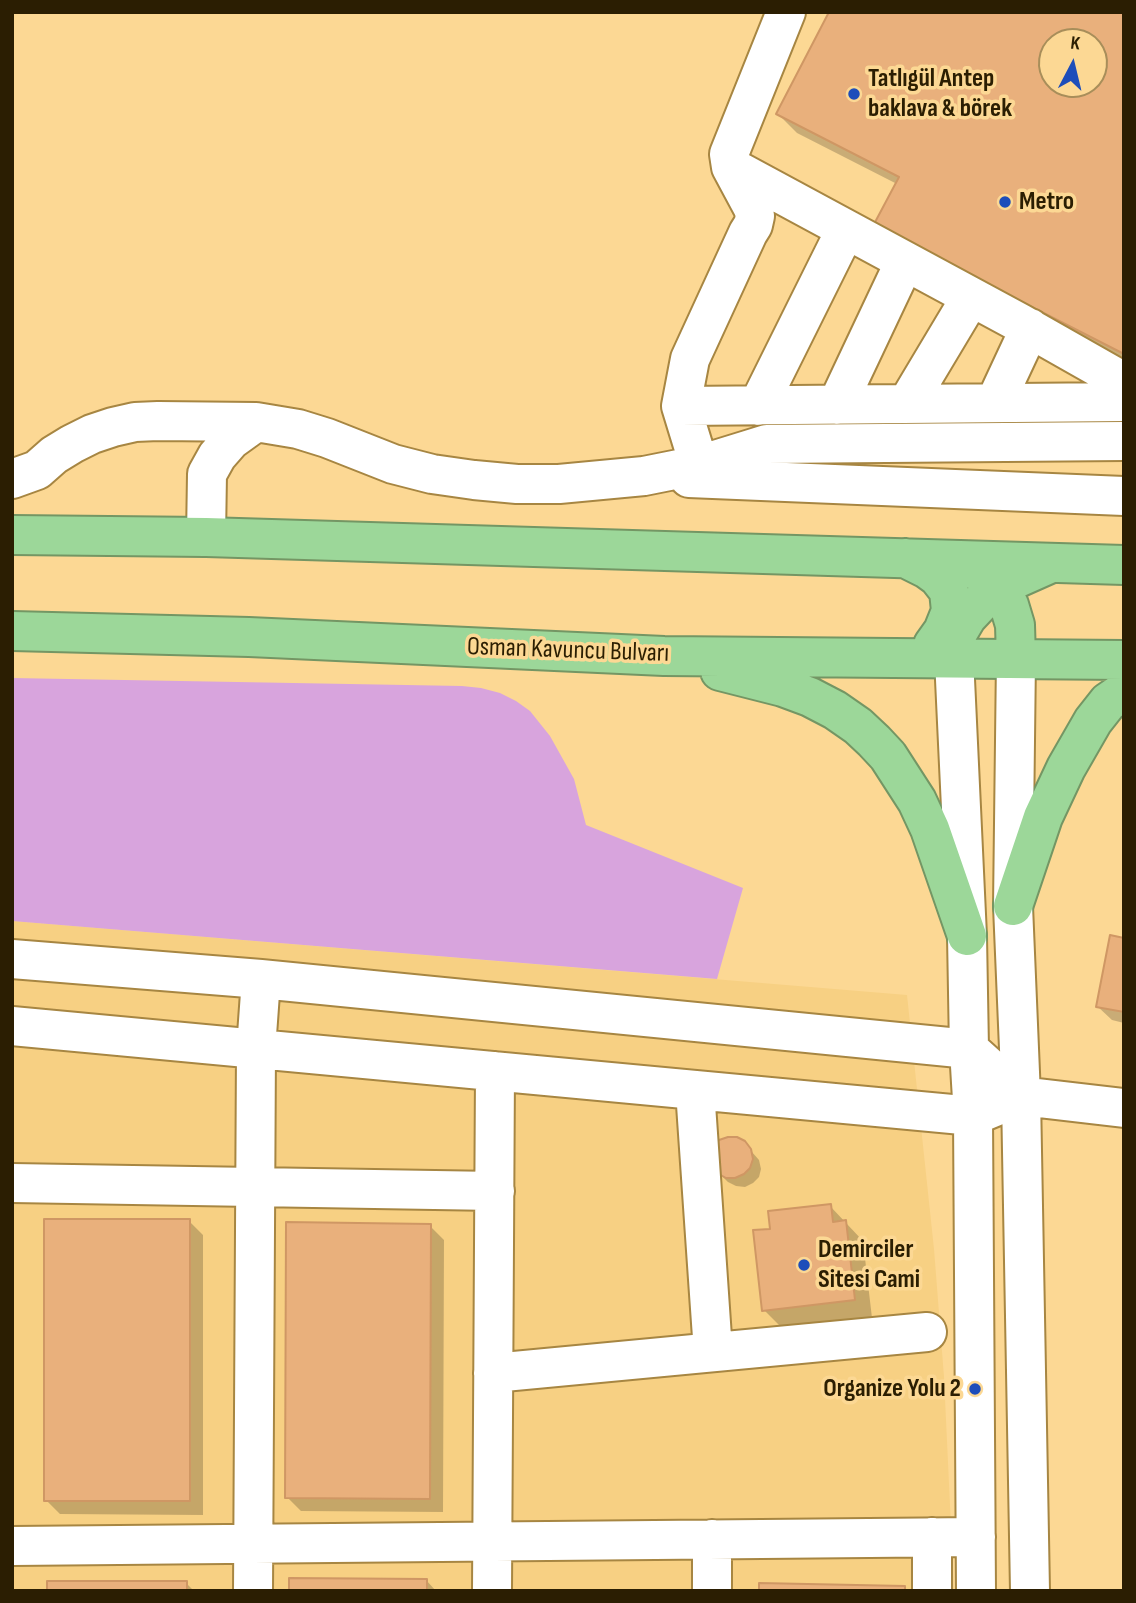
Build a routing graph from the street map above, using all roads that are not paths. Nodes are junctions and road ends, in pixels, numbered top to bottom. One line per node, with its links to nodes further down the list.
1 (786, 12): 2 (street)
2 (731, 167): 3 (street); 12 (street)
3 (846, 229): 4 (street); 13 (street)
4 (905, 261): 5 (street); 11 (street)
5 (971, 297): 6 (street); 10 (street)
6 (1030, 328): 7 (street); 9 (street)
7 (1124, 382)
8 (1124, 402): 9 (street)
9 (995, 403): 10 (street)
10 (908, 404): 11 (street)
11 (837, 405): 13 (street)
12 (681, 406): 13 (street); 17 (street)
13 (758, 406)
14 (158, 421): 15 (street); 18 (street); 20 (street)
15 (256, 422): 18 (street); 19 (street)
16 (1124, 441): 17 (street)
17 (699, 465): 19 (street)
18 (207, 474): 23 (street)
19 (644, 477): 21 (street)
20 (12, 479)
21 (1124, 496)
22 (12, 536): 23 (highway)
23 (206, 537): 24 (highway)
24 (905, 558): 25 (highway); 31 (highway)
25 (966, 560): 26 (highway); 28 (highway)
26 (1052, 563): 27 (highway); 28 (highway)
27 (1124, 565)
28 (999, 589): 32 (highway); 33 (highway)
29 (12, 631): 30 (highway, Osman Kavuncu Bulvarı)
30 (664, 656): 31 (highway, Osman Kavuncu Bulvarı); 37 (highway)
31 (910, 658): 32 (highway, Osman Kavuncu Bulvarı)
32 (954, 658): 33 (highway, Osman Kavuncu Bulvarı); 37 (street)
33 (1016, 658): 34 (highway, Osman Kavuncu Bulvarı); 36 (street)
34 (1124, 660)
35 (1124, 691): 36 (highway)
36 (1013, 906): 45 (street)
37 (967, 936): 42 (street)
38 (12, 958): 39 (street)
39 (261, 979): 41 (street); 42 (street)
40 (12, 1026): 41 (street)
41 (256, 1049): 43 (street); 49 (street)
42 (969, 1049): 45 (street); 47 (street)
43 (495, 1071): 44 (street); 50 (street)
44 (695, 1090): 47 (street); 52 (street)
45 (1021, 1096): 46 (street); 47 (street); 65 (street)
46 (1124, 1108)
47 (973, 1116): 55 (street)
48 (12, 1183): 49 (street)
49 (255, 1187): 50 (street); 58 (street)
50 (495, 1191): 53 (street)
51 (927, 1332): 52 (street)
52 (713, 1352): 53 (street)
53 (493, 1373): 57 (street)
54 (932, 1537): 55 (street); 56 (street); 63 (street)
55 (975, 1537): 64 (street)
56 (712, 1539): 57 (street); 62 (street)
57 (492, 1541): 58 (street); 61 (street)
58 (253, 1544): 59 (street); 60 (street)
59 (12, 1546)
60 (253, 1591)
61 (492, 1591)
62 (712, 1591)
63 (932, 1591)
64 (976, 1591)
65 (1030, 1591)

